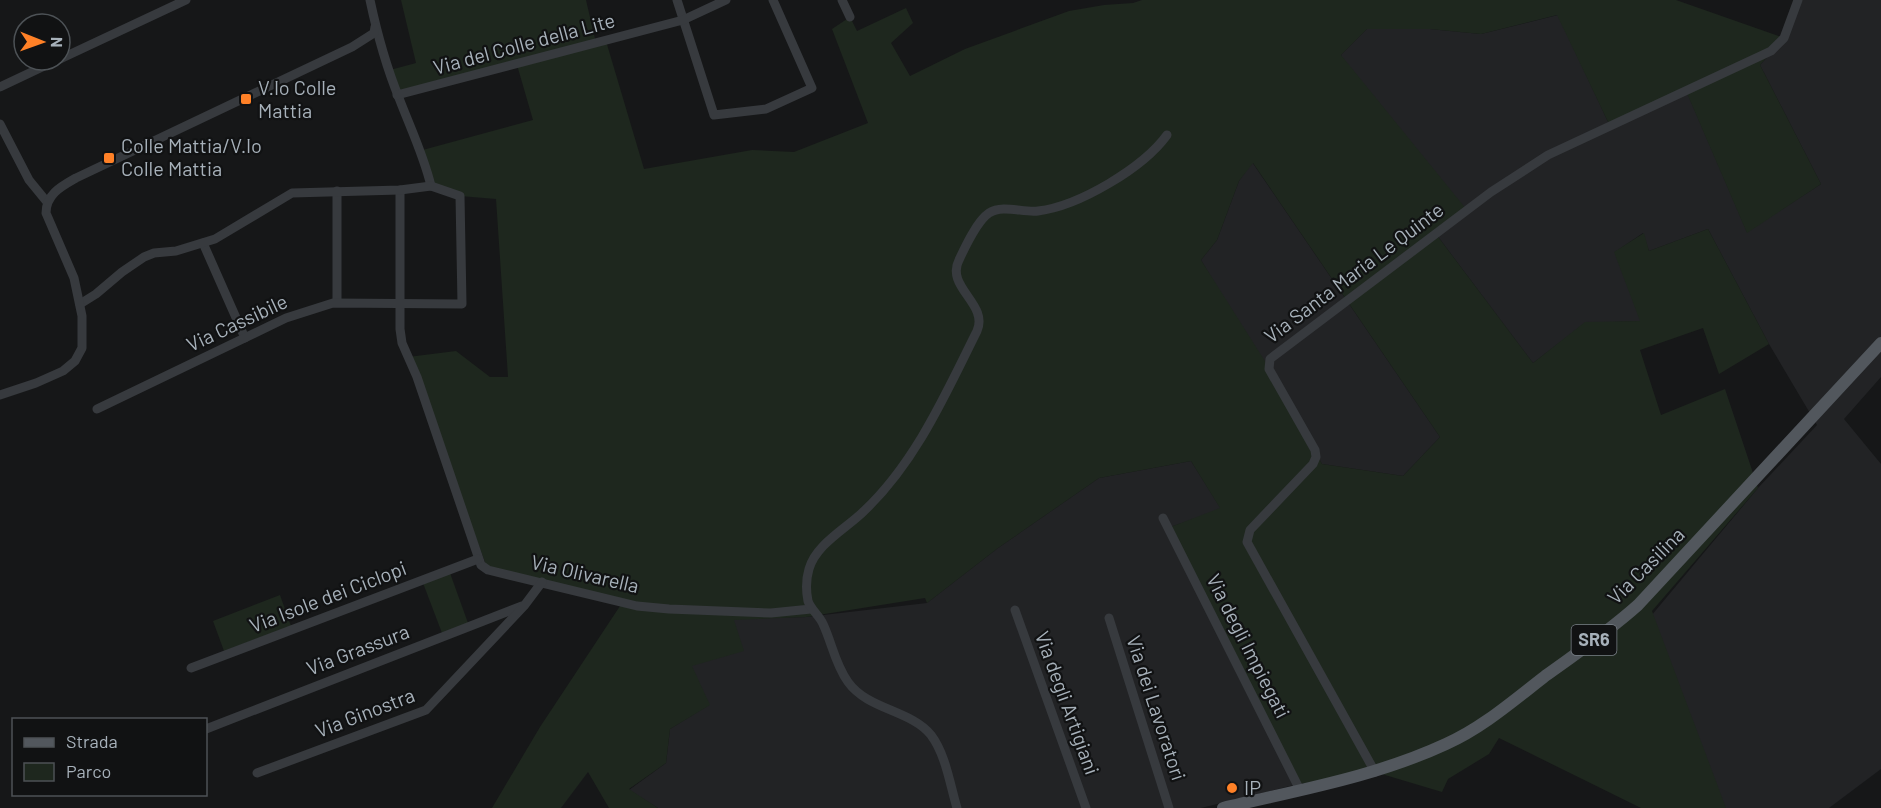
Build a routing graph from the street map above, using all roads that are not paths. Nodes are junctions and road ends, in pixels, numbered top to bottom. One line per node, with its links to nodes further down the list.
1 (186, 0): 11 (street)
2 (370, 0): 10 (street)
3 (677, 0): 9 (street)
4 (726, 0): 9 (street, Via del Colle della Lite)
5 (773, 0): 9 (street)
6 (842, 0): 8 (street)
7 (1798, 0): 38 (street, Via Santa Maria Le Quinte)
8 (850, 17)
9 (682, 20): 14 (street, Via del Colle della Lite)
10 (375, 27): 14 (street); 20 (street)
11 (72, 53)
12 (32, 72): 13 (street)
13 (0, 87)
14 (398, 95): 17 (street)
15 (0, 123): 20 (street)
16 (1167, 135): 33 (street)
17 (431, 186): 18 (street); 24 (street, Via Cassibile)
18 (400, 190): 19 (street); 24 (street)
19 (337, 191): 21 (street); 22 (street)
20 (47, 202): 23 (street)
21 (203, 243): 23 (street); 25 (street)
22 (337, 302): 24 (street, Via Cassibile); 25 (street, Via Cassibile)
23 (80, 304): 27 (street)
24 (401, 304): 30 (street)
25 (245, 338): 28 (street, Via Cassibile)
26 (1881, 343): 38 (main road, Via Casilina / SR6)
27 (0, 395)
28 (97, 409)
29 (1163, 518): 40 (street, Via degli Impiegati)
30 (478, 559): 31 (street, Via Olivarella); 36 (street, Via Isole dei Ciclopi)
31 (542, 582): 32 (street, Via Ginostra); 33 (street, Via Olivarella)
32 (524, 606): 37 (street, Via Grassura); 39 (street, Via Ginostra)
33 (812, 609): 41 (street)
34 (1015, 610): 42 (street, Via degli Artigiani)
35 (1109, 618): 43 (street, Via dei Lavoratori)
36 (190, 668)
37 (207, 729)
38 (1375, 772): 40 (main road, Via Casilina / SR6)
39 (257, 774)
40 (1300, 790): 44 (main road, Via Casilina / SR6)
41 (957, 808)
42 (1086, 808)
43 (1169, 808)
44 (1222, 808)

